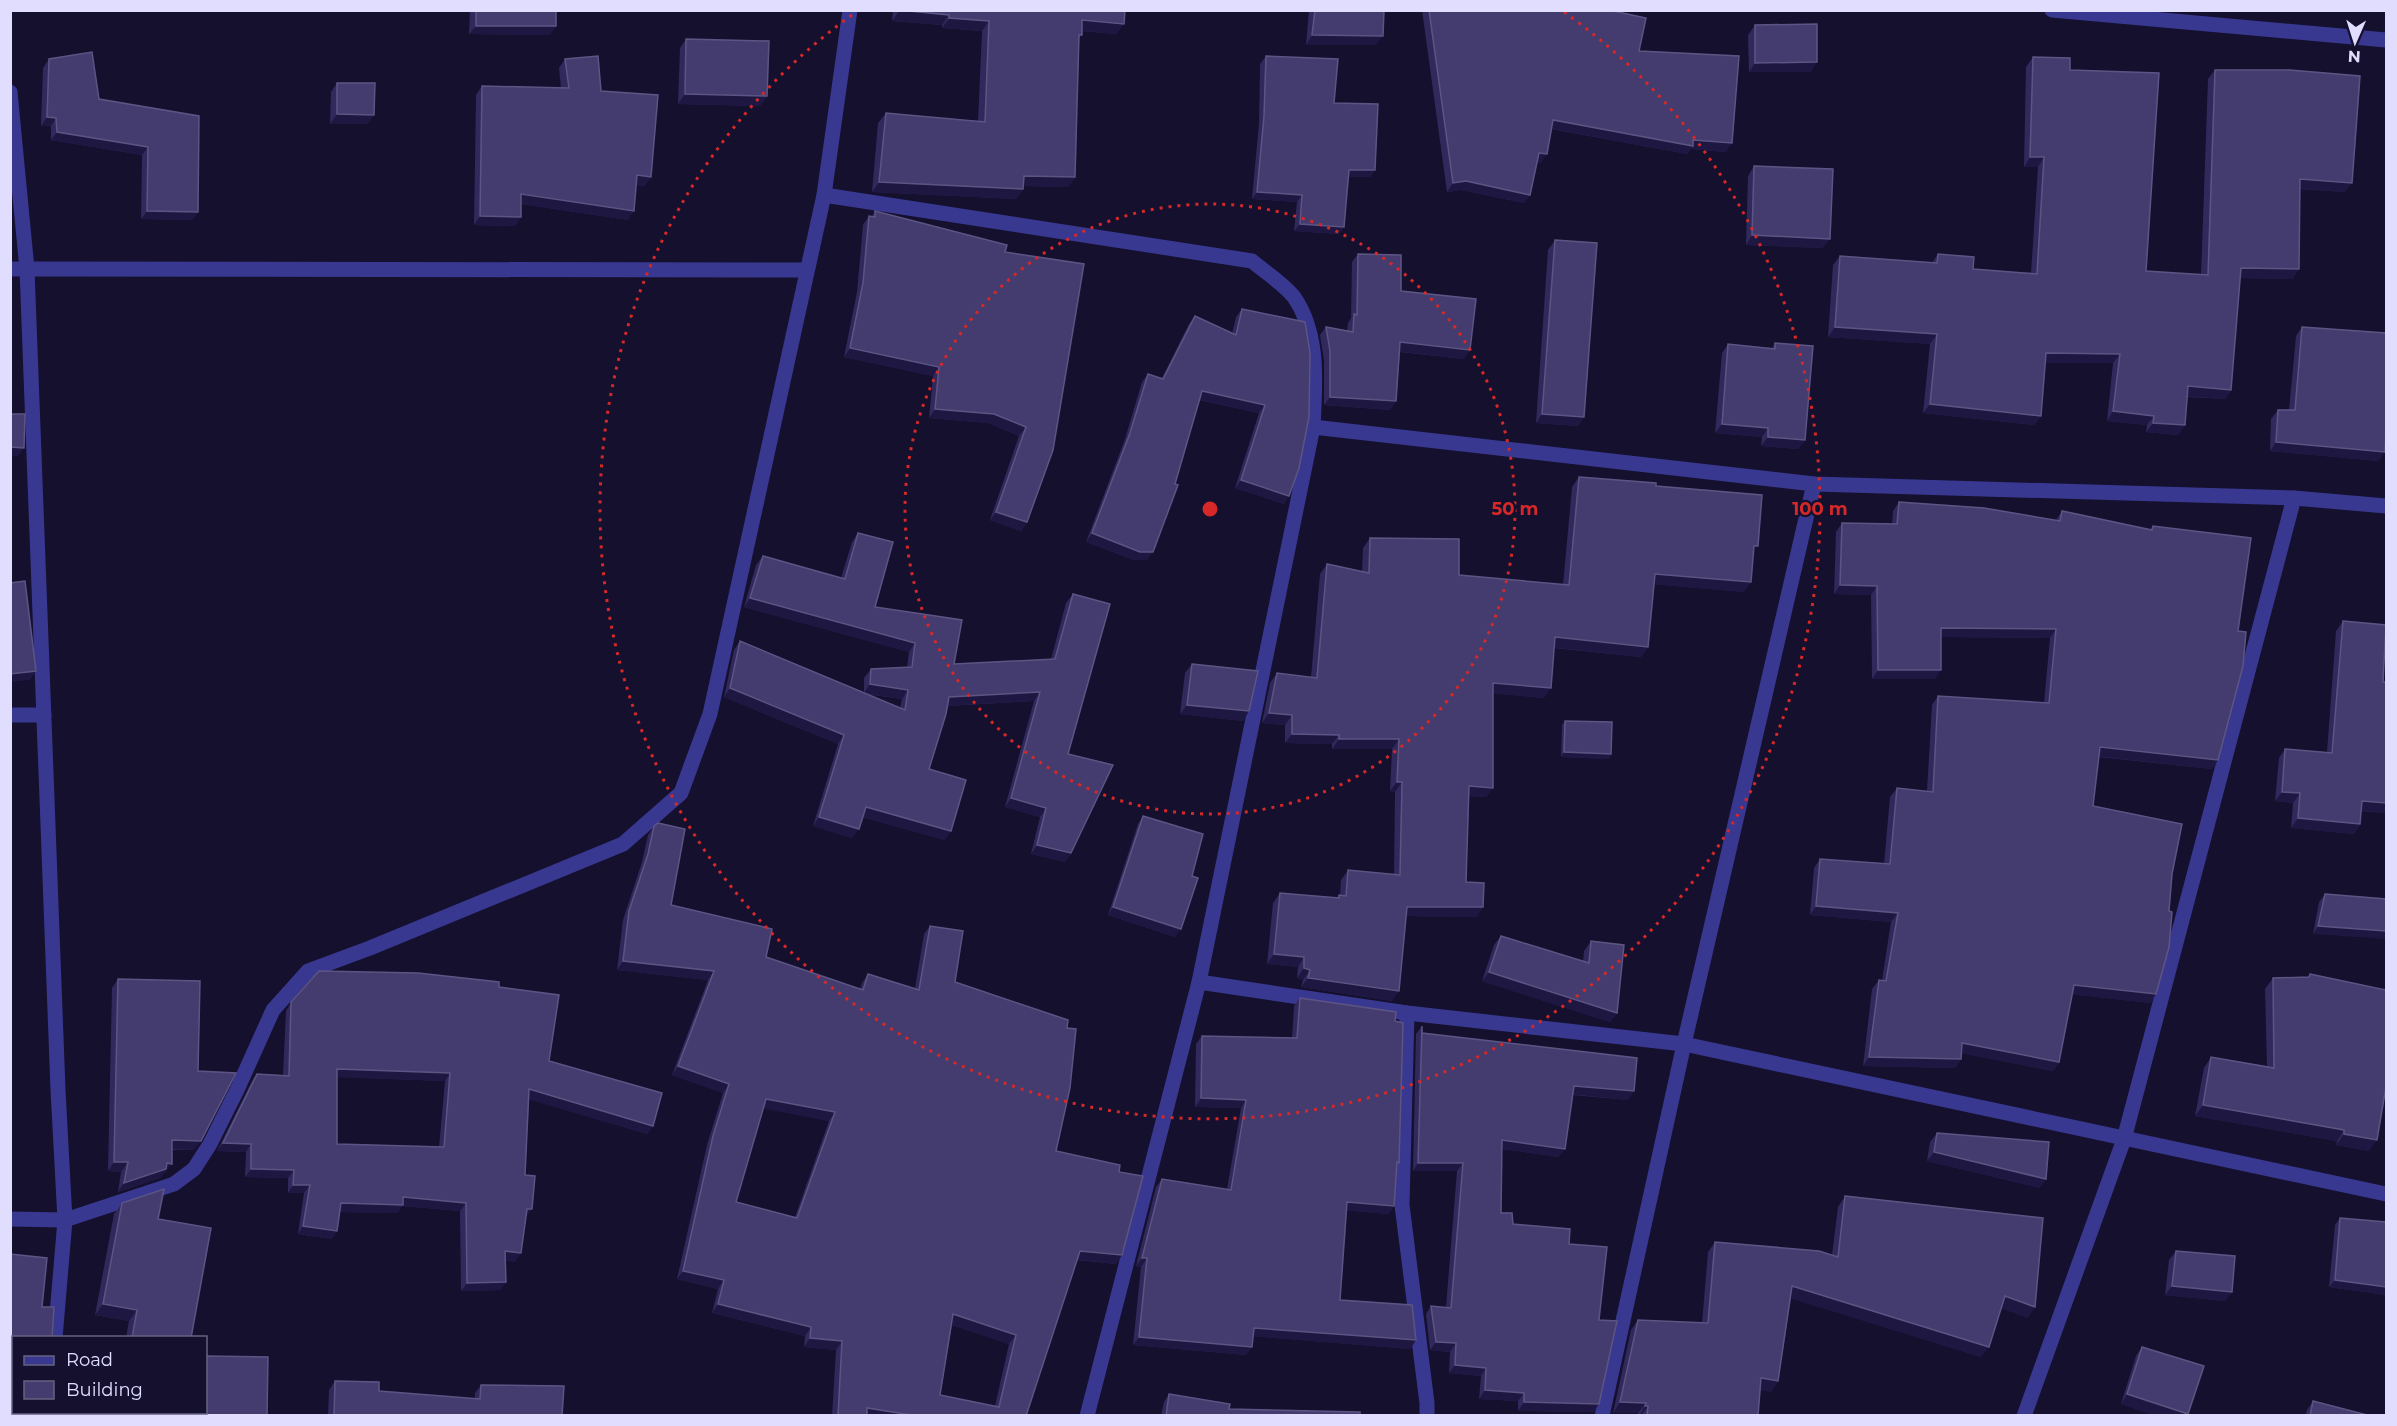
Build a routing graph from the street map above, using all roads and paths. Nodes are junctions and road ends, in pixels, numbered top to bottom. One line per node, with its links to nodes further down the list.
1 (849, 10): 5 (street)
2 (2052, 10): 3 (street)
3 (2386, 40)
4 (10, 92): 7 (street)
5 (824, 195): 8 (street); 9 (street)
6 (10, 269): 7 (street)
7 (27, 269): 8 (street); 14 (street)
8 (807, 270): 21 (street)
9 (1313, 427): 10 (street); 15 (street)
10 (1814, 484): 11 (street); 17 (street)
11 (2294, 498): 12 (street); 18 (street)
12 (2386, 506)
13 (10, 715): 14 (street)
14 (44, 715): 21 (street)
15 (1199, 982): 16 (street); 23 (street)
16 (1407, 1013): 17 (street); 24 (street)
17 (1684, 1044): 18 (street); 25 (street)
18 (2124, 1139): 19 (street); 26 (street)
19 (2386, 1194)
20 (10, 1219): 21 (street)
21 (65, 1220): 22 (street)
22 (55, 1336)
23 (1087, 1416)
24 (1427, 1416)
25 (1602, 1416)
26 (2024, 1416)

